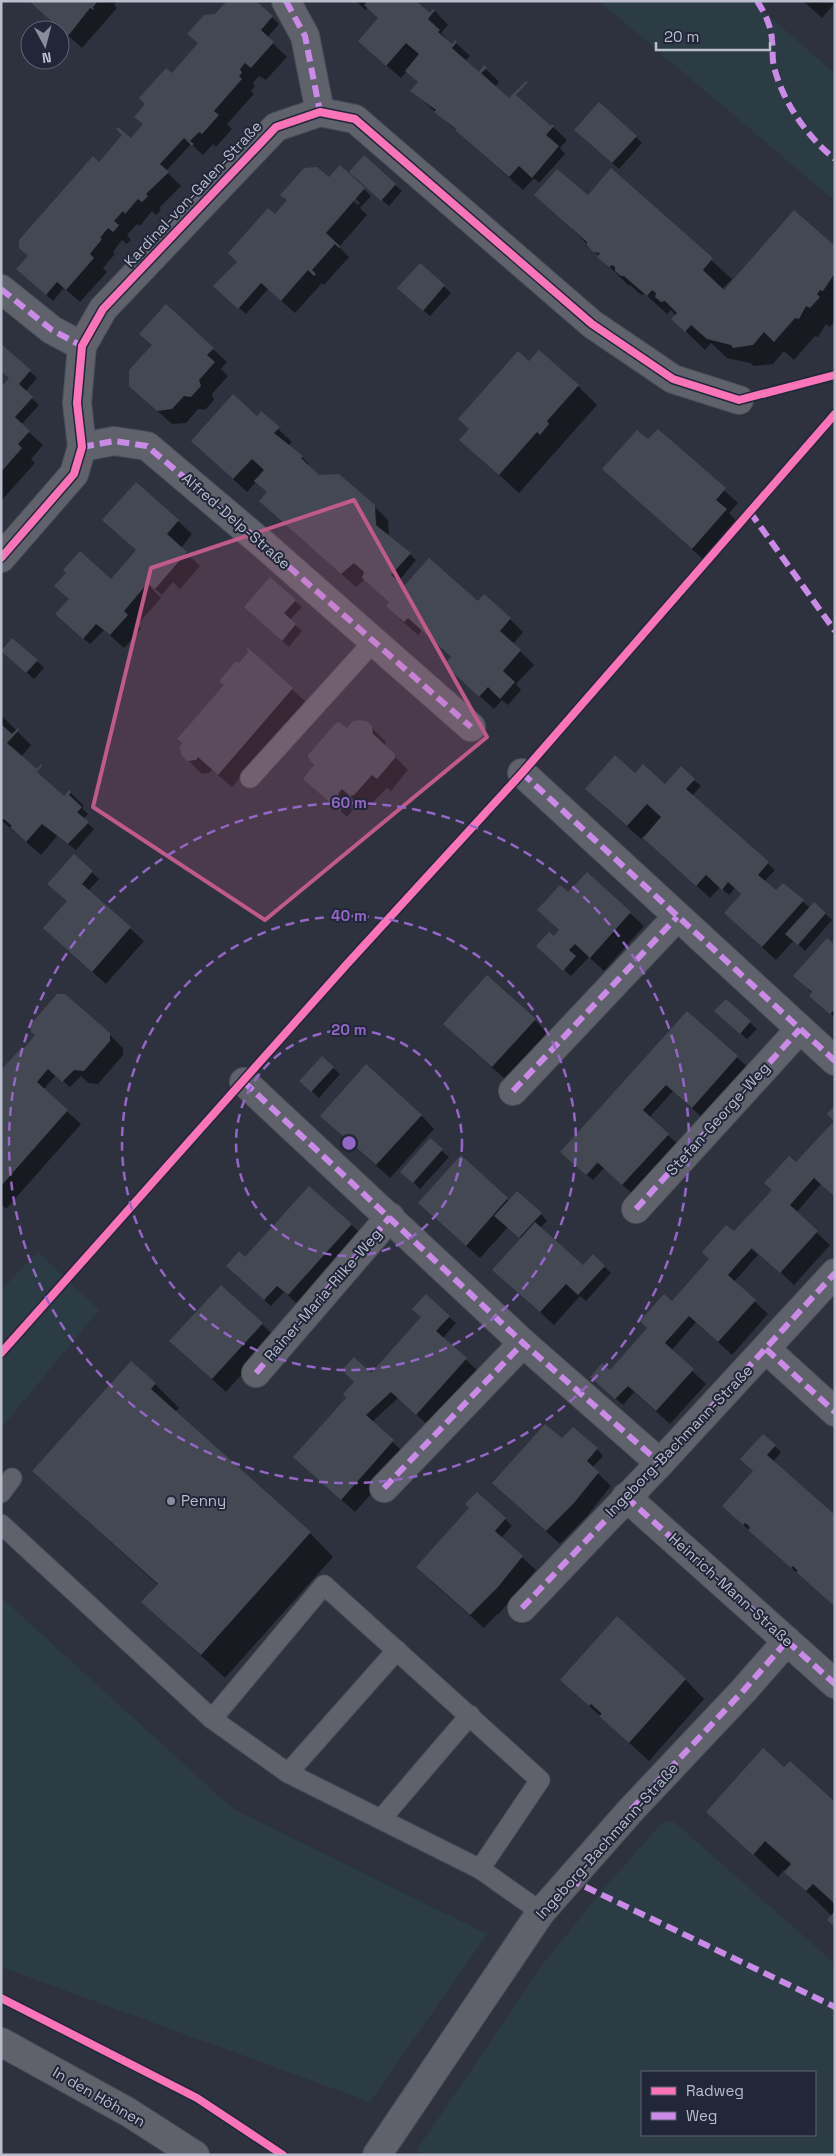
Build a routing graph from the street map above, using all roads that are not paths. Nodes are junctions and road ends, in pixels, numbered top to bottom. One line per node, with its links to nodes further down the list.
1 (286, 1): 2 (street)
2 (320, 112): 4 (street, Kardinal-von-Galen-Straße); 5 (street, Kardinal-von-Galen-Straße)
3 (1, 289): 4 (street)
4 (82, 346): 6 (street, Kardinal-von-Galen-Straße)
5 (739, 400)
6 (82, 447): 7 (street, Kardinal-von-Galen-Straße); 8 (street, Alfred-Delp-Straße)
7 (1, 558)
8 (374, 641): 9 (street, Alfred-Delp-Straße); 11 (lane)
9 (471, 727)
10 (522, 773): 12 (street)
11 (250, 778)
12 (677, 917): 13 (street); 16 (street)
13 (800, 1029): 14 (street); 17 (street, Stefan-George-Weg)
14 (835, 1061)
15 (244, 1082): 18 (street, Rainer-Maria-Rilke-Weg)
16 (513, 1091)
17 (636, 1209)
18 (390, 1217): 20 (street, Rainer-Maria-Rilke-Weg); 22 (street, Rainer-Maria-Rilke-Weg)
19 (835, 1273): 21 (street, Ingeborg-Bachmann-Straße)
20 (523, 1343): 24 (street, Rainer-Maria-Rilke-Weg); 26 (street)
21 (766, 1350): 23 (street); 24 (street, Ingeborg-Bachmann-Straße)
22 (256, 1373)
23 (835, 1412)
24 (660, 1463): 28 (street, Ingeborg-Bachmann-Straße)
25 (12, 1478): 27 (lane)
26 (384, 1488)
27 (1, 1493)
28 (626, 1497): 30 (street, Ingeborg-Bachmann-Straße); 31 (street, Heinrich-Mann-Straße)
29 (1, 1524): 35 (lane)
30 (522, 1608)
31 (787, 1641): 33 (street, Heinrich-Mann-Straße); 39 (street, Ingeborg-Bachmann-Straße)
32 (397, 1650): 34 (lane); 35 (lane); 36 (lane)
33 (835, 1684)
34 (470, 1715): 37 (lane); 38 (lane)
35 (212, 1719): 36 (lane)
36 (288, 1773): 37 (lane)
37 (382, 1818): 38 (lane)
38 (480, 1869): 39 (lane)
39 (541, 1912): 42 (street, Ingeborg-Bachmann-Straße)
40 (1, 2042): 41 (street, In den Höhnen)
41 (195, 2155)
42 (377, 2155)

